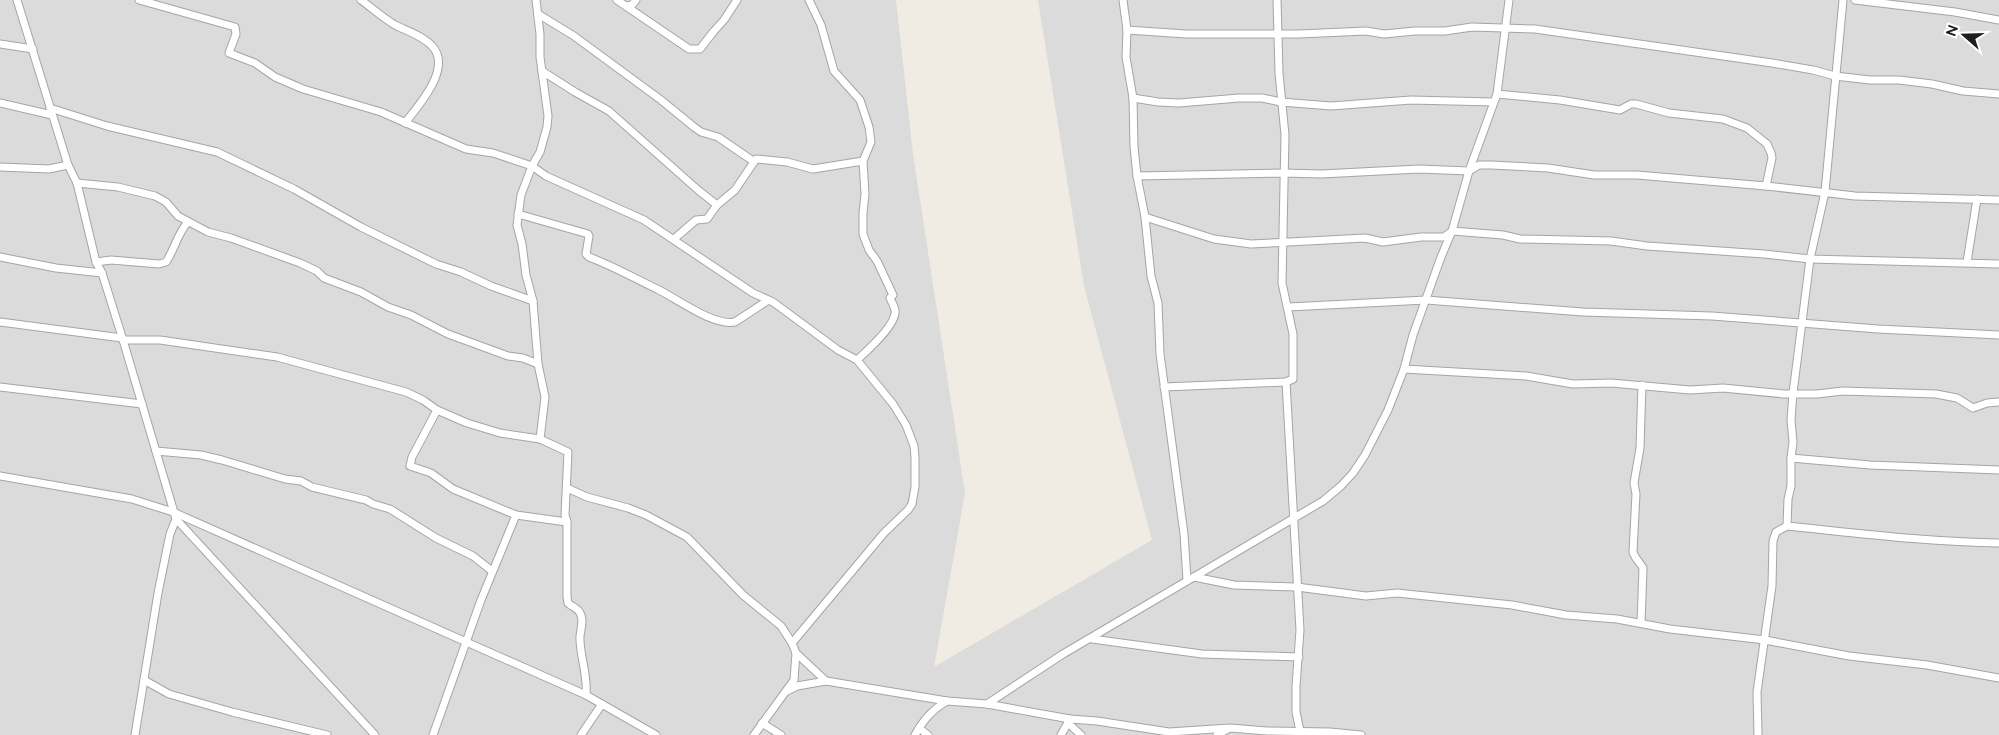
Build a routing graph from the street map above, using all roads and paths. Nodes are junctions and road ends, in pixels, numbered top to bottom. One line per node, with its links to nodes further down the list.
1 (17, 0): 21 (street)
2 (139, 0): 31 (street)
3 (361, 0): 31 (street)
4 (536, 0): 15 (street)
5 (617, 0): 14 (street)
6 (636, 0): 14 (street)
7 (737, 0): 14 (street)
8 (809, 0): 33 (street)
9 (1123, 0): 18 (street)
10 (1277, 0): 19 (street)
11 (1509, 0): 17 (street)
12 (1843, 0): 23 (street)
13 (1855, 0): 16 (street)
14 (627, 6)
15 (538, 14): 22 (street); 32 (street)
16 (1999, 20)
17 (1507, 29): 19 (street); 23 (street); 24 (street)
18 (1127, 30): 19 (street); 26 (street)
19 (1278, 33): 27 (street)
20 (0, 44): 21 (street)
21 (32, 49): 30 (street)
22 (542, 71): 35 (street); 45 (street)
23 (1835, 76): 25 (street); 42 (street)
24 (1497, 94): 28 (street); 41 (street)
25 (1999, 94)
26 (1133, 98): 27 (street); 39 (street)
27 (1281, 102): 28 (street); 38 (street)
28 (1493, 102): 37 (street)
29 (0, 103): 30 (street)
30 (51, 112): 34 (street); 59 (street)
31 (405, 123): 35 (street)
32 (753, 161): 33 (street); 45 (street)
33 (863, 161): 66 (street)
34 (68, 164): 36 (street); 40 (street)
35 (532, 166): 46 (street); 50 (street)
36 (0, 167)
37 (1469, 171): 38 (street); 41 (street); 49 (street)
38 (1284, 173): 39 (street); 51 (street)
39 (1137, 176): 47 (street)
40 (77, 183): 48 (street); 54 (street)
41 (1766, 186): 42 (street)
42 (1825, 192): 43 (street); 53 (street)
43 (1977, 199): 44 (street); 55 (street)
44 (1999, 200)
45 (717, 205): 50 (street)
46 (518, 214): 59 (street); 60 (street)
47 (1145, 217): 51 (street); 72 (street)
48 (188, 222): 54 (street); 67 (street)
49 (1452, 231): 51 (street); 53 (street); 58 (street)
50 (674, 239): 60 (street)
51 (1283, 243): 61 (street)
52 (0, 257): 57 (street)
53 (1810, 260): 55 (street); 63 (street)
54 (96, 262): 57 (street)
55 (1967, 262): 56 (street)
56 (1999, 264)
57 (102, 272): 65 (street)
58 (1426, 300): 61 (street); 63 (street); 68 (street)
59 (533, 301): 67 (street)
60 (767, 301): 66 (street)
61 (1288, 307): 69 (street)
62 (0, 322): 65 (street)
63 (1801, 324): 64 (street); 73 (street)
64 (1999, 335)
65 (122, 339): 75 (street); 76 (street)
66 (857, 360): 96 (street)
67 (538, 364): 77 (street)
68 (1404, 368): 70 (street); 85 (street)
69 (1286, 382): 72 (street); 85 (street)
70 (1642, 385): 73 (street); 92 (street)
71 (0, 387): 75 (street)
72 (1164, 387): 90 (street)
73 (1793, 393): 74 (street); 79 (street)
74 (1999, 402)
75 (142, 404): 78 (street)
76 (437, 410): 77 (street); 83 (street)
77 (540, 439): 82 (street)
78 (156, 451): 84 (street); 89 (street)
79 (1790, 458): 80 (street); 87 (street)
80 (1999, 470)
81 (0, 476): 84 (street)
82 (567, 488): 86 (street); 96 (street)
83 (516, 515): 86 (street); 89 (street)
84 (175, 516): 95 (street); 100 (street); 115 (street)
85 (1294, 517): 90 (street); 91 (street)
86 (567, 522): 103 (street)
87 (1787, 526): 88 (street); 94 (street)
88 (1999, 543)
89 (492, 571): 95 (street)
90 (1191, 579): 91 (street); 93 (street)
91 (1297, 587): 92 (street); 98 (street)
92 (1641, 623): 94 (street)
93 (1091, 639): 98 (street); 106 (street)
94 (1765, 640): 99 (street); 126 (street)
95 (467, 642): 103 (street); 116 (street)
96 (792, 643): 97 (street)
97 (796, 653): 101 (street); 102 (street)
98 (1299, 657): 110 (street)
99 (1999, 678)
100 (144, 680): 113 (street); 114 (street)
101 (826, 681): 102 (street); 104 (street)
102 (787, 691): 108 (street)
103 (586, 694): 105 (street)
104 (948, 701): 106 (street); 111 (street)
105 (602, 704): 117 (street); 118 (street)
106 (987, 704): 107 (street)
107 (1069, 721): 109 (street); 122 (street); 123 (street)
108 (762, 723): 119 (street); 120 (street)
109 (1230, 728): 110 (street); 124 (street)
110 (1300, 731): 112 (street)
111 (917, 732): 121 (street)
112 (1350, 734): 125 (street)
113 (135, 735)
114 (327, 735)
115 (375, 735)
116 (433, 735)
117 (581, 735)
118 (656, 735)
119 (754, 735)
120 (781, 735)
121 (928, 735)
122 (1061, 735)
123 (1081, 735)
124 (1217, 735)
125 (1361, 735)
126 (1758, 735)

